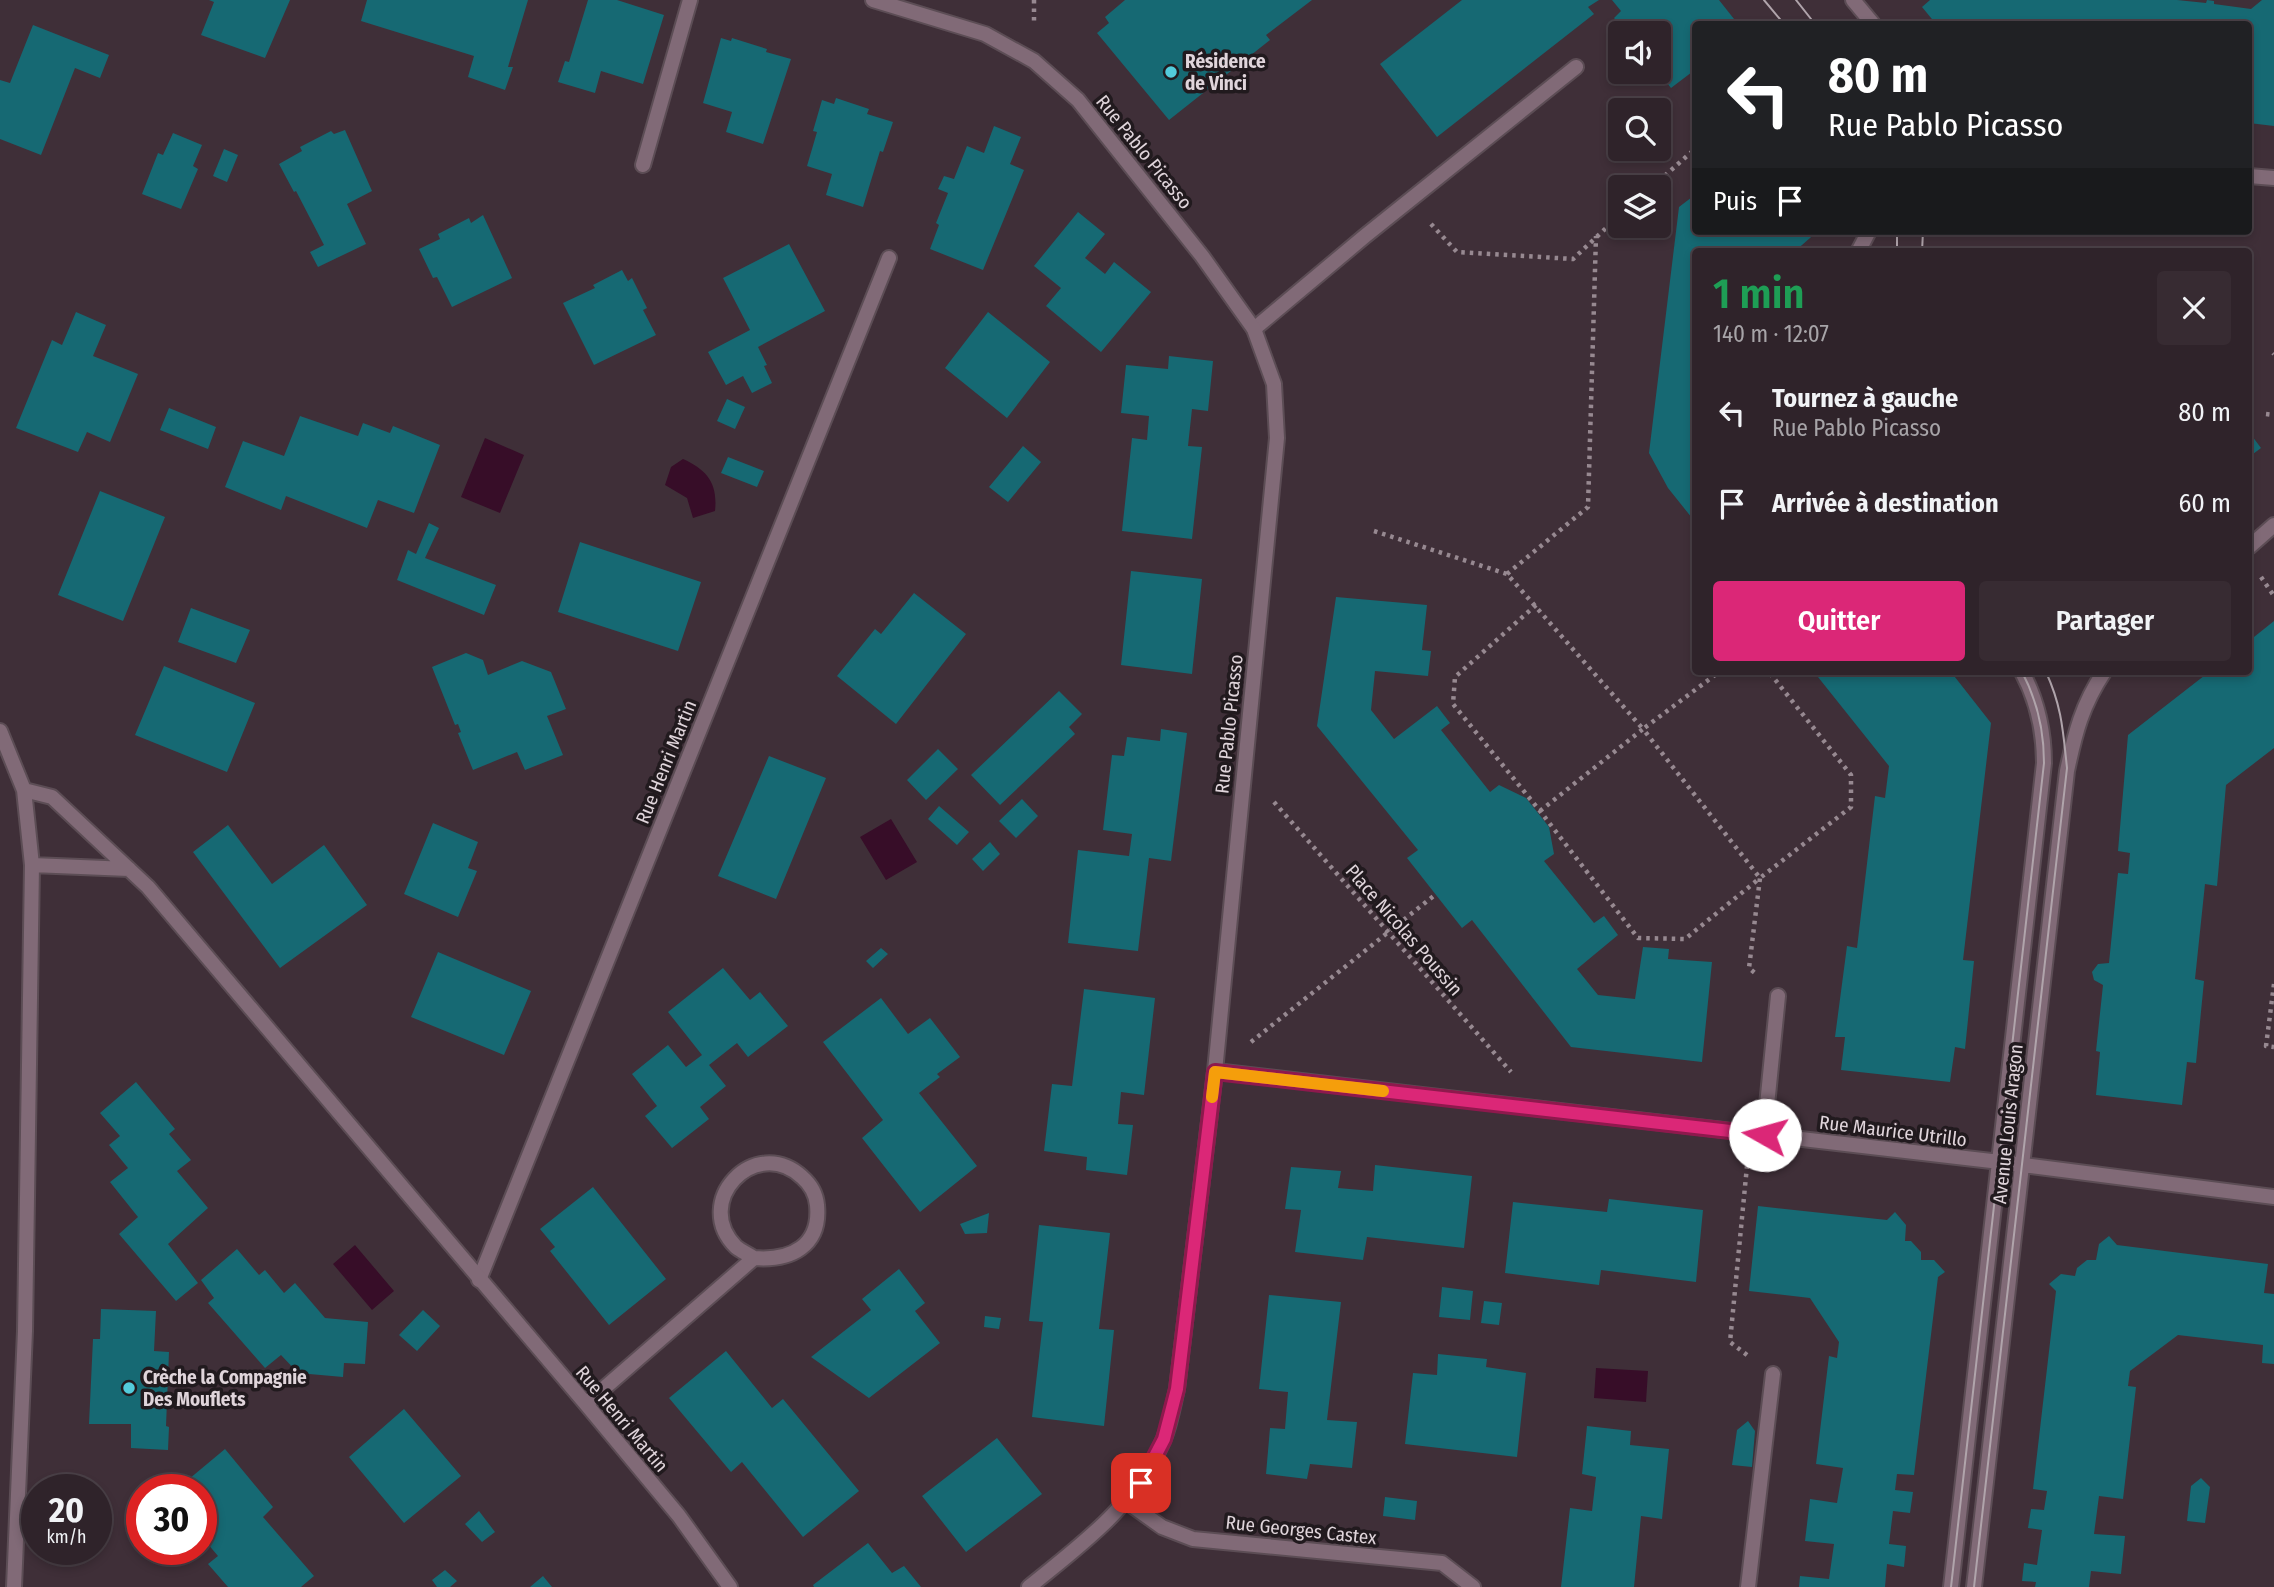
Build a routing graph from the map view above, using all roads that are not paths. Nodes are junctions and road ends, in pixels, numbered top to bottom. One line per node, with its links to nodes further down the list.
1 (690, 0): 6 (street)
2 (873, 0): 10 (street, Rue Pablo Picasso)
3 (1853, 0): 4 (street)
4 (1870, 21)
5 (1576, 67): 10 (street)
6 (643, 164)
7 (2252, 176): 8 (street)
8 (2274, 178)
9 (889, 258): 26 (street, Rue Henri Martin)
10 (1254, 329): 20 (street, Rue Pablo Picasso)
11 (2274, 525): 12 (street)
12 (2252, 544)
13 (2023, 675): 22 (street, Avenue Louis Aragon)
14 (2102, 675): 23 (street, Avenue Louis Aragon)
15 (0, 731): 16 (street)
16 (23, 790): 17 (street); 18 (street, Rue Henri Martin)
17 (33, 865): 18 (street); 30 (street)
18 (129, 869): 26 (street, Rue Henri Martin)
19 (1779, 996): 21 (street)
20 (1215, 1072): 21 (street, Rue Maurice Utrillo); 29 (street, Rue Pablo Picasso)
21 (1757, 1135): 22 (street, Rue Maurice Utrillo)
22 (2000, 1162): 23 (street, Rue Maurice Utrillo); 36 (street, Avenue Louis Aragon)
23 (2023, 1165): 24 (street, Rue Maurice Utrillo); 37 (street, Avenue Louis Aragon)
24 (2274, 1196)
25 (754, 1258): 25 (street); 28 (street)
26 (479, 1280): 28 (street, Rue Henri Martin)
27 (1773, 1374): 35 (street)
28 (586, 1404): 32 (street, Rue Henri Martin)
29 (1127, 1502): 33 (street, Rue Pablo Picasso); 34 (street, Rue Georges Castex)
30 (7, 1570): 31 (street)
31 (14, 1587)
32 (730, 1587)
33 (1029, 1587)
34 (1473, 1587)
35 (1748, 1587)
36 (1951, 1587)
37 (1974, 1587)

